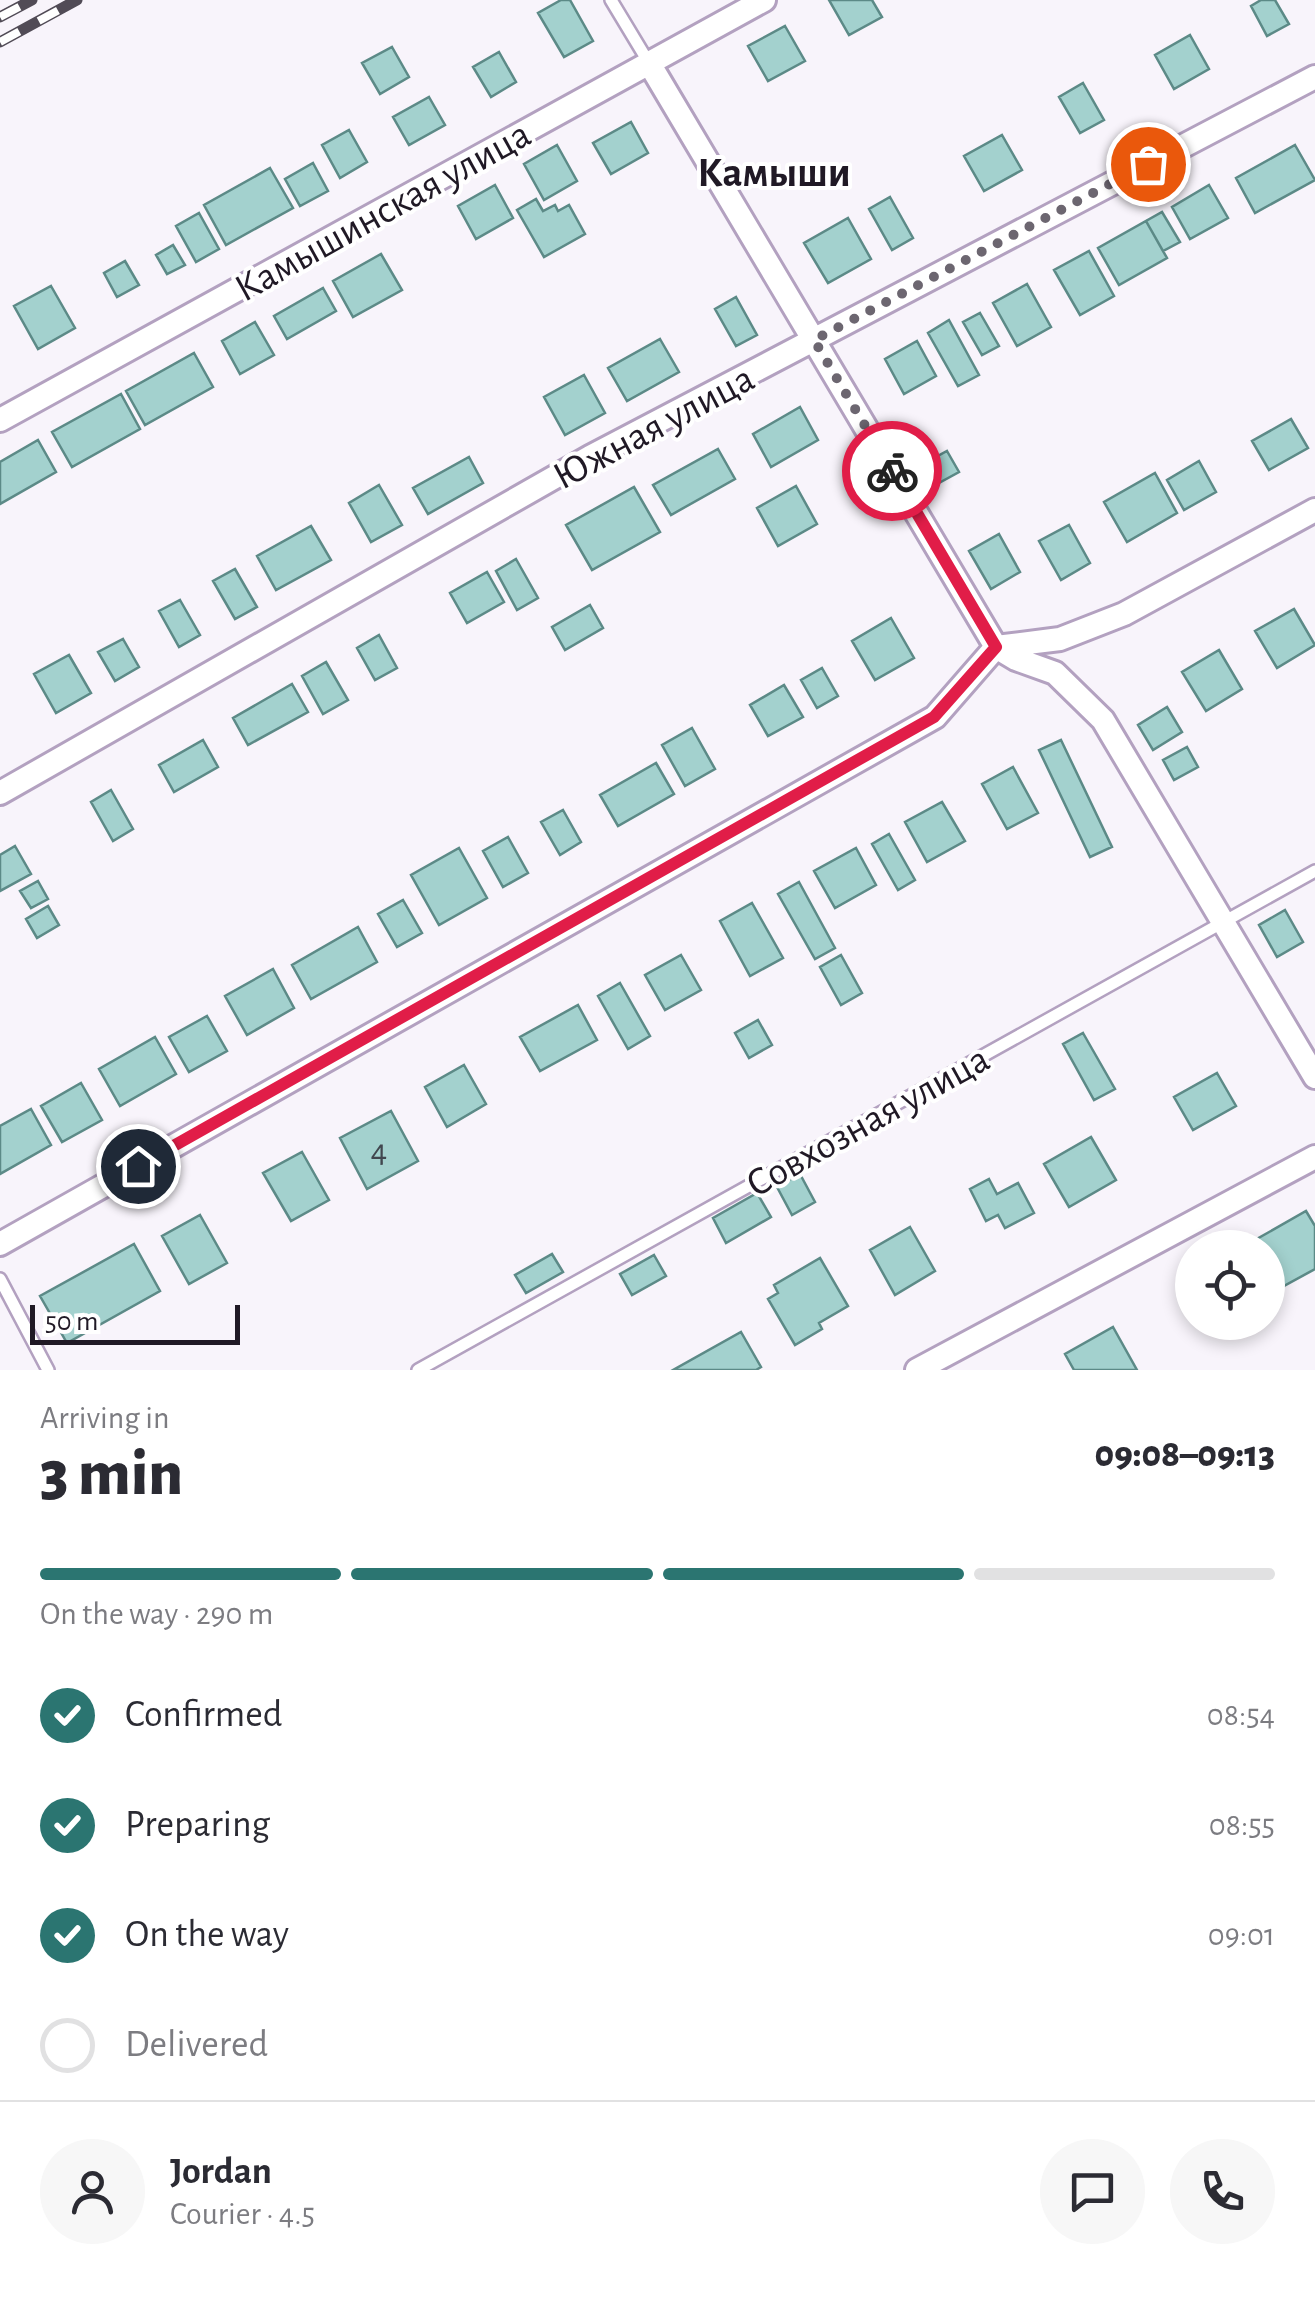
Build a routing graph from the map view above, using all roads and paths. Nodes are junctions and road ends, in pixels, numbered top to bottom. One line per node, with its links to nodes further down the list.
1 (611, 0): 3 (lane)
2 (764, 0): 3 (street, Камышинская улица)
3 (649, 63): 5 (street); 6 (street, Камышинская улица)
4 (1315, 77): 5 (street, Южная улица)
5 (814, 340): 8 (street); 9 (street, Южная улица)
6 (0, 420)
7 (1315, 510): 8 (street)
8 (996, 647): 11 (street); 14 (street)
9 (0, 793)
10 (1315, 871): 11 (lane, Совхозная улица)
11 (1223, 922): 12 (street); 17 (lane, Совхозная улица)
12 (1315, 1077)
13 (1315, 1157): 18 (street)
14 (0, 1244)
15 (0, 1279): 16 (lane)
16 (48, 1370)
17 (418, 1370)
18 (917, 1370)

